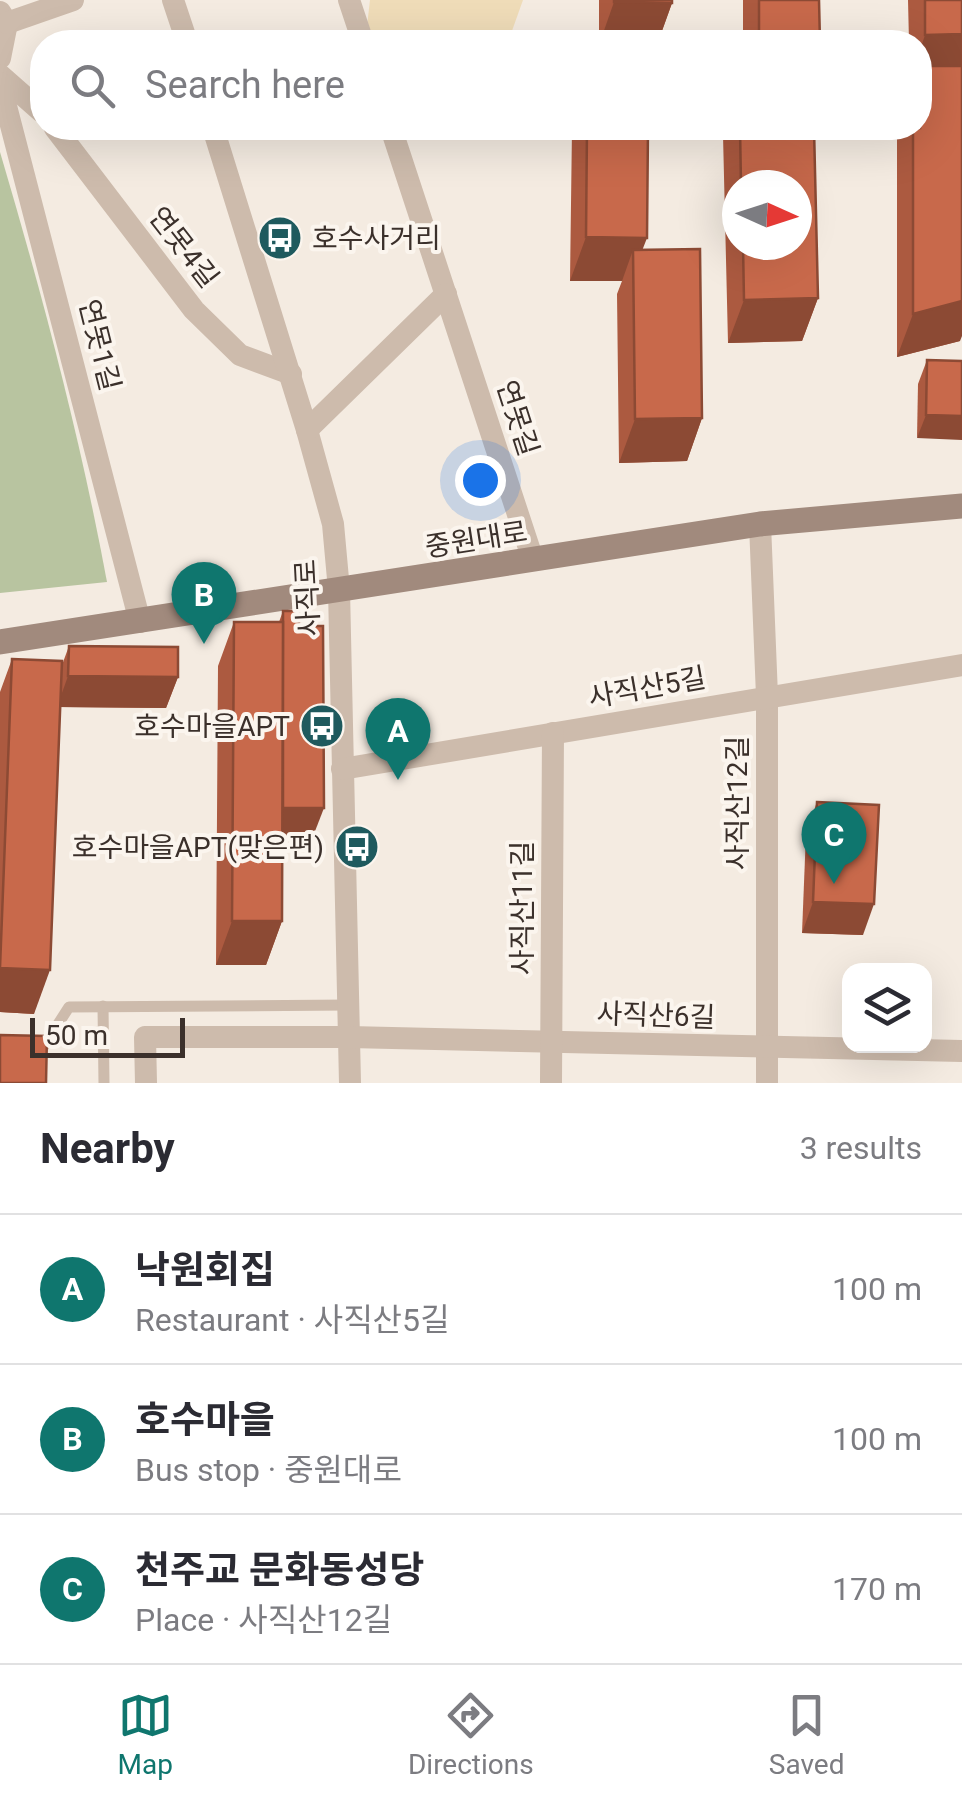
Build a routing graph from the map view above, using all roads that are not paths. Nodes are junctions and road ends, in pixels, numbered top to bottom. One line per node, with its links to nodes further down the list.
1 (73, 0): 4 (street)
2 (173, 0): 5 (street)
3 (349, 0): 6 (street)
4 (3, 18): 7 (street)
5 (183, 30)
6 (359, 30)
7 (0, 58)
8 (0, 75): 10 (street)
9 (0, 83): 21 (street, 연못1길)
10 (30, 101)
11 (64, 140): 15 (street, 연못4길)
12 (217, 140): 15 (street, 사직로)
13 (395, 140): 14 (street, 연못길)
14 (446, 294): 16 (street); 19 (street, 연못길)
15 (291, 374): 16 (street, 사직로)
16 (308, 430): 20 (street, 사직로)
17 (962, 506): 18 (street, 중원대로)
18 (760, 524): 19 (street, 중원대로); 24 (street, 사직산12길)
19 (533, 560): 20 (street, 중원대로)
20 (339, 590): 21 (street, 중원대로); 26 (street, 사직로)
21 (140, 622): 22 (street, 중원대로)
22 (0, 642)
23 (962, 665): 24 (street, 사직산5길)
24 (766, 696): 25 (street, 사직산5길); 31 (street, 사직산12길)
25 (553, 733): 26 (street, 사직산5길); 30 (street, 사직산11길)
26 (342, 769): 27 (street, 사직로)
27 (349, 1005): 28 (lane); 29 (street, 사직로)
28 (103, 1006): 32 (lane); 34 (lane)
29 (349, 1037): 30 (street, 사직산6길); 35 (street, 사직산6길); 36 (street, 사직로)
30 (551, 1042): 31 (street, 사직산6길); 37 (street, 사직산11길)
31 (768, 1048): 33 (street, 사직산6길); 38 (street, 사직산12길)
32 (42, 1049)
33 (962, 1051)
34 (104, 1083)
35 (146, 1083)
36 (350, 1083)
37 (550, 1083)
38 (767, 1083)

